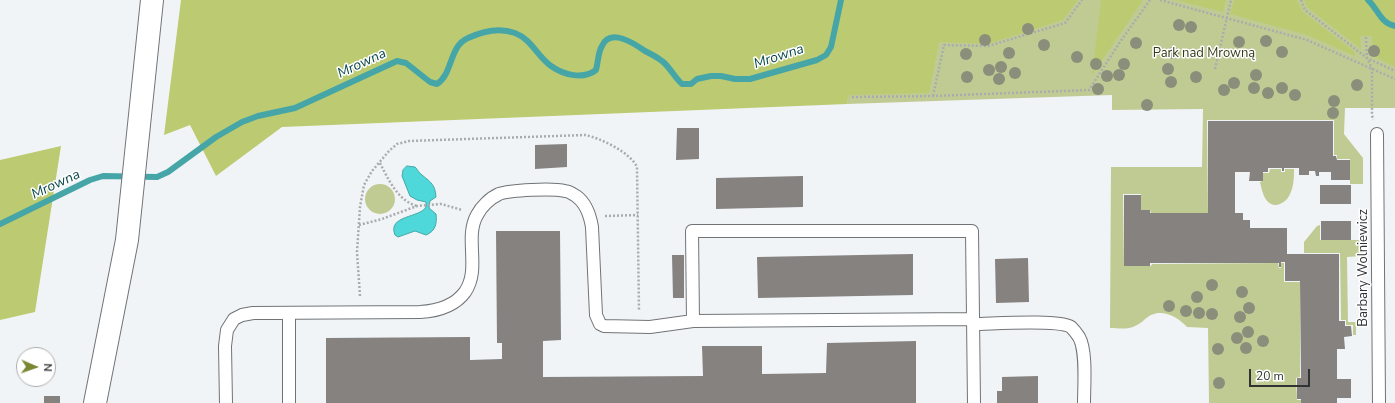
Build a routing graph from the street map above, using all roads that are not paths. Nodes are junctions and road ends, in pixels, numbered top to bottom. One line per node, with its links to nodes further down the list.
1 (152, 0): 6 (street)
2 (1377, 134): 11 (lane, Barbary Wolniewicz)
3 (289, 313): 4 (lane); 7 (lane); 8 (lane)
4 (693, 321): 5 (lane); 5 (lane)
5 (973, 322): 9 (lane); 10 (lane)
6 (95, 403)
7 (226, 403)
8 (289, 403)
9 (974, 403)
10 (1084, 403)
11 (1379, 403)

